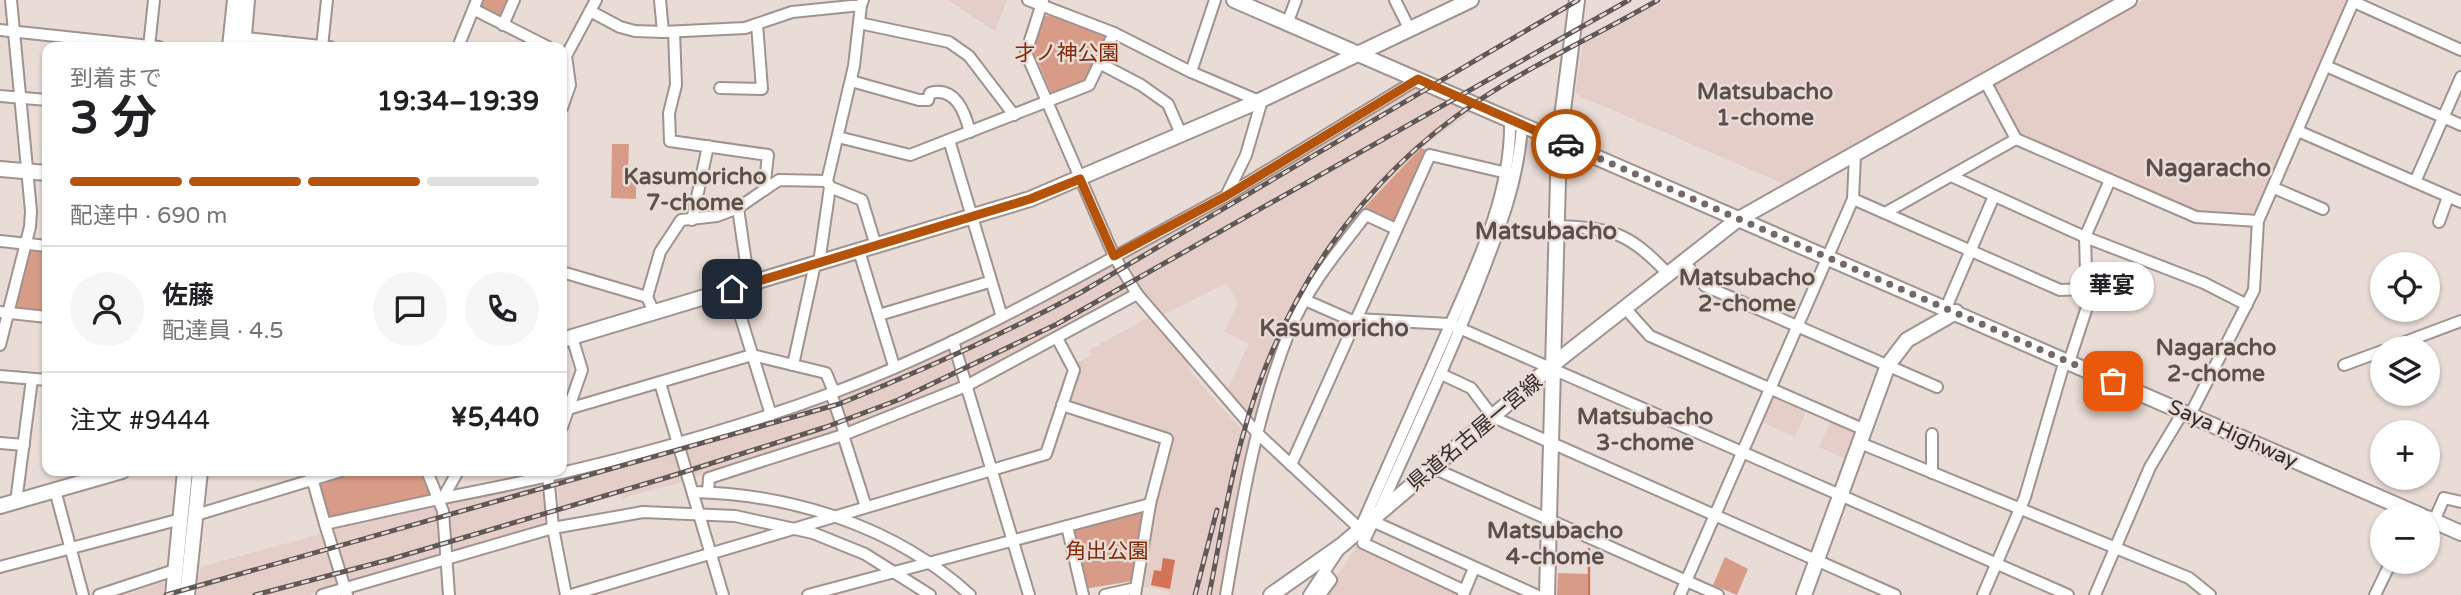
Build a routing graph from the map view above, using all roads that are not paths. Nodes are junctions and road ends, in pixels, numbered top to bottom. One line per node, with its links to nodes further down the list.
1 (11, 0): 29 (street)
2 (154, 0): 33 (street)
3 (235, 0): 34 (street)
4 (247, 0): 34 (street)
5 (327, 0): 35 (street)
6 (514, 0): 26 (street)
7 (596, 0): 22 (street)
8 (660, 0): 30 (street)
9 (1028, 0): 20 (street)
10 (1215, 0): 44 (street)
11 (1234, 0): 25 (street, Saya Highway)
12 (1296, 0): 25 (street)
13 (1395, 0): 28 (street)
14 (1471, 0): 28 (street)
15 (1577, 0): 66 (street, 県道名古屋一宮線)
16 (2129, 0): 48 (street)
17 (2354, 1): 39 (street); 42 (street)
18 (862, 2): 19 (street); 23 (street)
19 (842, 3): 24 (street)
20 (1043, 3): 31 (street); 55 (street)
21 (476, 5): 26 (street); 36 (street)
22 (590, 11): 30 (street); 38 (street)
23 (859, 23): 47 (street); 56 (street)
24 (757, 24): 30 (street); 49 (street)
25 (1287, 24): 40 (street, Saya Highway)
26 (503, 25): 37 (street)
27 (0, 30): 29 (street)
28 (1410, 30): 40 (street)
29 (15, 32): 32 (street); 52 (street)
30 (668, 32): 67 (street)
31 (1114, 33): 41 (street); 44 (street)
32 (104, 42)
33 (150, 42)
34 (237, 42)
35 (323, 42)
36 (460, 42)
37 (538, 42)
38 (567, 50)
39 (2461, 50)
40 (1360, 54): 46 (street, Saya Highway); 54 (street)
41 (1101, 64): 55 (street); 62 (street)
42 (2326, 66): 57 (street); 60 (street)
43 (567, 70): 50 (street)
44 (1191, 72): 54 (street)
45 (2461, 77): 57 (street)
46 (1418, 79): 58 (street, Saya Highway); 80 (street)
47 (851, 80): 61 (street); 63 (street)
48 (1985, 81): 64 (street); 68 (street)
49 (720, 88)
50 (567, 93)
51 (0, 96): 52 (street)
52 (21, 98): 53 (street); 70 (street)
53 (42, 100)
54 (1260, 100): 62 (street); 80 (street)
55 (1047, 102): 56 (street); 74 (street)
56 (1014, 115): 61 (street)
57 (2443, 118): 59 (street); 76 (street)
58 (1516, 122): 66 (street, Saya Highway); 72 (street); 126 (street)
59 (2461, 125)
60 (2298, 131): 76 (street); 78 (street)
61 (970, 132): 65 (street)
62 (1181, 134): 74 (street)
63 (838, 136): 65 (street); 77 (street)
64 (2016, 139): 73 (street); 75 (street)
65 (949, 140): 88 (street)
66 (1559, 141): 90 (street, Saya Highway); 93 (street, 県道名古屋一宮線)
67 (708, 146): 79 (street); 89 (street)
68 (1855, 155): 83 (street); 90 (street)
69 (0, 169): 70 (street)
70 (28, 172): 71 (street); 97 (street)
71 (42, 173)
72 (1507, 173): 94 (street); 126 (street)
73 (1951, 176): 81 (street); 87 (street)
74 (1080, 179): 88 (street); 102 (street)
75 (2110, 180): 91 (street); 95 (street)
76 (2415, 182): 82 (street)
77 (828, 184): 79 (street); 99 (street); 105 (street)
78 (2274, 188): 86 (street); 91 (street)
79 (764, 190): 85 (street)
80 (1226, 196): 102 (street)
81 (1994, 196): 95 (street); 101 (street)
82 (2448, 197): 84 (street); 92 (street)
83 (1853, 199): 87 (street); 103 (street)
84 (2461, 202)
85 (738, 208): 89 (street); 109 (street)
86 (2323, 209)
87 (1885, 213): 101 (street)
88 (971, 217): 99 (street); 108 (street)
89 (692, 220): 113 (street)
90 (1737, 220): 103 (street, Saya Highway); 104 (street)
91 (2258, 221): 115 (street)
92 (2439, 222)
93 (1557, 226): 107 (street); 139 (street, 県道名古屋一宮線)
94 (1396, 229): 114 (street); 123 (street)
95 (2085, 237): 111 (street); 115 (street)
96 (0, 242): 97 (street)
97 (26, 244): 98 (street); 119 (street)
98 (42, 246)
99 (876, 246): 100 (street)
100 (859, 251): 105 (street); 120 (street)
101 (1971, 252): 111 (street); 117 (street)
102 (1114, 256): 112 (street); 122 (street)
103 (1827, 257): 117 (street, Saya Highway); 125 (street)
104 (1683, 261): 107 (street); 125 (street)
105 (817, 264): 109 (street); 135 (street)
106 (567, 273): 113 (street)
107 (1667, 274): 116 (street)
108 (989, 282): 120 (street); 122 (street)
109 (749, 284): 110 (street)
110 (732, 289): 118 (street); 132 (street)
111 (2087, 289): 134 (street)
112 (1137, 293): 129 (street); 155 (street)
113 (647, 297): 118 (street)
114 (1305, 300): 123 (street); 155 (street)
115 (2247, 305): 152 (street)
116 (1625, 307): 139 (street); 147 (street)
117 (1951, 310): 134 (street, Saya Highway); 136 (street)
118 (654, 312): 128 (street)
119 (5, 313): 121 (street); 131 (street)
120 (879, 315): 138 (street)
121 (42, 317)
122 (1002, 317): 130 (street)
123 (1356, 320): 126 (street); 164 (street)
124 (2461, 321): 127 (street)
125 (1797, 325): 136 (street); 147 (street)
126 (1456, 326): 139 (street); 140 (street); 197 (street)
127 (2421, 336)
128 (567, 338): 150 (street)
129 (1057, 338): 145 (street); 149 (street)
130 (953, 341): 138 (street); 145 (street)
131 (0, 345)
132 (752, 355): 135 (street); 144 (street); 153 (street)
133 (2370, 355): 137 (street)
134 (2067, 361): 152 (street, Saya Highway); 189 (street)
135 (793, 365): 148 (street)
136 (1888, 365): 146 (street); 158 (street)
137 (2344, 365)
138 (894, 366): 148 (street)
139 (1552, 369): 154 (street, 県道名古屋一宮線); 161 (street); 163 (street)
140 (1441, 374): 154 (street); 197 (street)
141 (0, 376): 142 (street)
142 (32, 379): 143 (street); 162 (street)
143 (42, 380)
144 (660, 383): 150 (street); 159 (street)
145 (966, 386): 157 (street); 167 (street)
146 (1937, 387)
147 (1770, 388): 158 (street); 163 (street)
148 (833, 393): 153 (street); 157 (street)
149 (1062, 405): 167 (street); 185 (street)
150 (568, 409): 151 (street)
151 (567, 412)
152 (2187, 414): 186 (street, Saya Highway); 206 (street)
153 (771, 415): 159 (street)
154 (1493, 417): 161 (street); 165 (street, 県道名古屋一宮線)
155 (1256, 433): 164 (street); 238 (street)
156 (1932, 434): 168 (street)
157 (844, 435): 180 (street); 190 (street)
158 (1862, 436): 168 (street); 181 (street)
159 (678, 441): 166 (street); 179 (street)
160 (0, 443): 162 (street)
161 (1549, 443): 193 (street); 195 (street)
162 (24, 445): 183 (street)
163 (1742, 452): 181 (street); 193 (street)
164 (1291, 465): 197 (street)
165 (1433, 468): 195 (street); 197 (street, 県道名古屋一宮線)
166 (567, 469)
167 (992, 470): 190 (street); 204 (street)
168 (1932, 473): 189 (street)
169 (96, 476): 178 (street)
170 (185, 476): 196 (street)
171 (200, 476): 191 (street)
172 (308, 476): 191 (street)
173 (311, 476): 198 (street)
174 (429, 476): 182 (street)
175 (455, 476): 182 (street)
176 (539, 476): 182 (street)
177 (548, 476): 201 (street)
178 (55, 490): 183 (street); 207 (street)
179 (693, 492): 180 (street); 192 (street)
180 (708, 492): 194 (street)
181 (1841, 495): 211 (street); 212 (street)
182 (440, 498): 198 (street); 209 (street)
183 (16, 502): 188 (street)
184 (2461, 502): 187 (street)
185 (1150, 504): 200 (street); 220 (street)
186 (2392, 504)
187 (2437, 504)
188 (0, 506)
189 (2021, 506): 206 (street); 212 (street)
190 (866, 507): 194 (street)
191 (196, 515): 227 (street)
192 (701, 515): 201 (street); 202 (street); 208 (street)
193 (1714, 516): 211 (street); 219 (street)
194 (833, 517): 202 (street); 210 (street)
195 (1549, 519): 219 (street); 243 (street)
196 (181, 520): 207 (street); 215 (street)
197 (1370, 521): 205 (street, 県道名古屋一宮線); 214 (street); 222 (street)
198 (326, 524): 221 (street)
199 (2440, 524): 203 (street, Saya Highway)
200 (1067, 526): 204 (street); 236 (street)
201 (553, 528): 209 (street); 230 (street)
202 (794, 529): 208 (street); 216 (street)
203 (2461, 533)
204 (1013, 540): 210 (street); 235 (street)
205 (1342, 545): 217 (street); 239 (street, 県道名古屋一宮線)
206 (2115, 547): 250 (street); 251 (street)
207 (70, 548): 213 (street); 224 (street)
208 (710, 553): 230 (street); 231 (street)
209 (445, 558): 221 (street); 229 (street)
210 (928, 561): 216 (street); 234 (street)
211 (1817, 561): 246 (street); 247 (street)
212 (1997, 564): 248 (street); 249 (street)
213 (0, 567)
214 (1474, 568): 222 (street); 242 (street)
215 (176, 570): 225 (street); 226 (street)
216 (894, 571): 232 (street); 233 (street)
217 (1325, 573): 240 (street); 241 (street)
218 (2386, 574): 223 (street)
219 (1686, 581): 244 (street); 245 (street)
220 (1135, 591): 237 (street)
221 (345, 592): 228 (street)
222 (1463, 593)
223 (2380, 593)
224 (83, 595)
225 (99, 595)
226 (173, 595)
227 (187, 595)
228 (322, 595)
229 (450, 595)
230 (569, 595)
231 (723, 595)
232 (808, 595)
233 (930, 595)
234 (970, 595)
235 (1029, 595)
236 (1083, 595)
237 (1105, 595)
238 (1226, 595)
239 (1271, 595)
240 (1309, 595)
241 (1320, 595)
242 (1536, 595)
243 (1547, 595)
244 (1679, 595)
245 (1717, 595)
246 (1804, 595)
247 (1895, 595)
248 (1983, 595)
249 (2068, 595)
250 (2095, 595)
251 (2210, 595)

